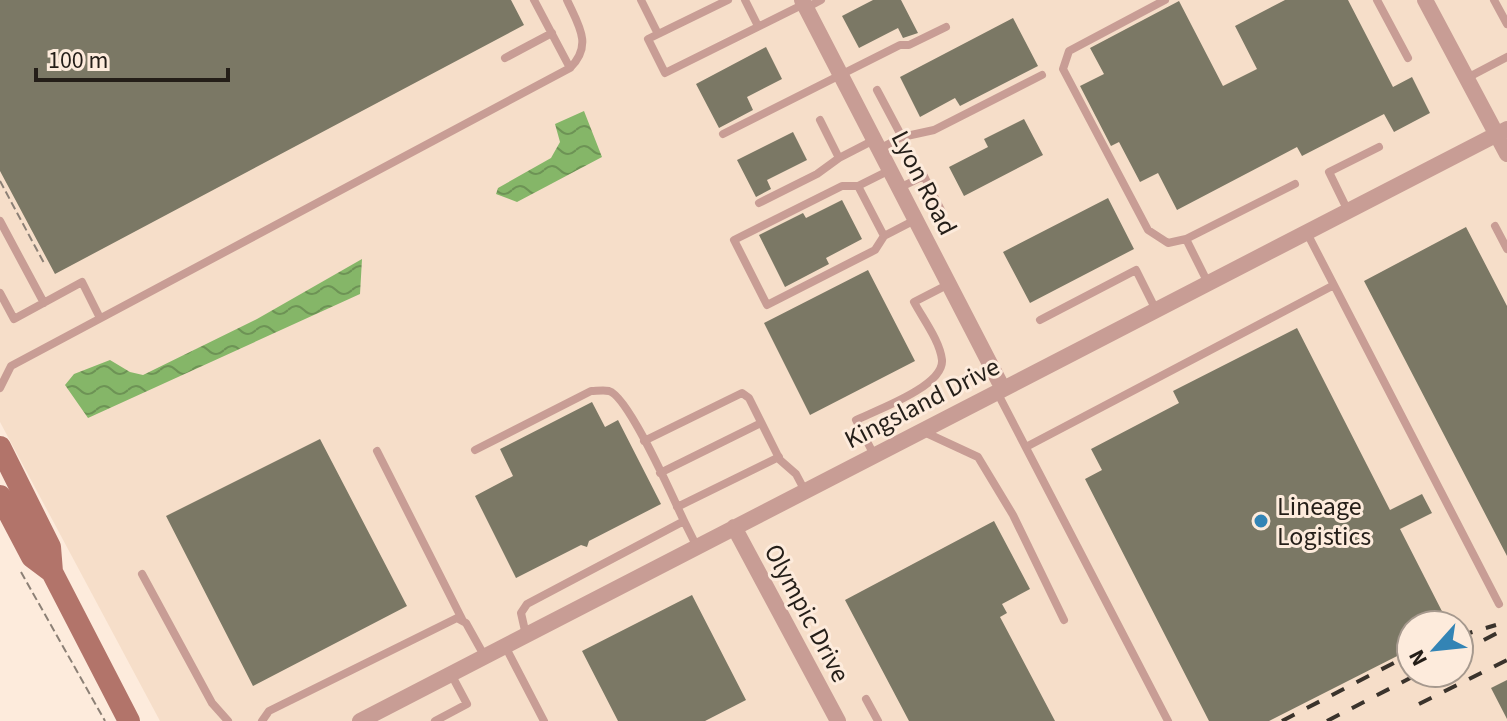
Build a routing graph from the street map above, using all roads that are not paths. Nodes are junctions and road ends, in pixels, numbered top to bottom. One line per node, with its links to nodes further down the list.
1 (534, 0): 14 (lane)
2 (567, 0): 19 (lane)
3 (641, 0): 15 (lane)
4 (728, 0): 15 (lane)
5 (745, 0): 12 (lane)
6 (1165, 0): 44 (lane)
7 (1377, 0): 18 (lane)
8 (1425, 0): 22 (street)
9 (1494, 0): 11 (lane)
10 (809, 3): 12 (lane); 20 (street, Lyon Road)
11 (1507, 24)
12 (758, 26): 15 (lane)
13 (946, 27): 20 (lane)
14 (552, 33): 17 (lane); 19 (lane)
15 (658, 34)
16 (1507, 57): 22 (lane)
17 (505, 58)
18 (1408, 58)
19 (570, 68): 52 (lane)
20 (841, 75): 26 (lane); 28 (street, Lyon Road)
21 (1042, 75): 27 (lane)
22 (1467, 78): 25 (street)
23 (877, 90): 27 (lane)
24 (820, 120): 31 (lane)
25 (1502, 131): 30 (street); 37 (street, Kingsland Drive)
26 (723, 134)
27 (902, 137): 28 (lane)
28 (877, 144): 31 (lane); 32 (street, Lyon Road)
29 (1379, 147): 37 (lane)
30 (1507, 154)
31 (839, 158): 36 (lane)
32 (890, 170): 34 (lane); 35 (street, Lyon Road)
33 (1295, 184): 44 (lane)
34 (858, 186): 43 (lane); 43 (lane)
35 (899, 188): 38 (lane); 39 (street, Lyon Road)
36 (759, 203)
37 (1348, 211): 42 (street, Kingsland Drive)
38 (943, 214)
39 (916, 220): 43 (lane); 47 (street, Lyon Road)
40 (0, 221): 50 (lane)
41 (1495, 226): 45 (lane)
42 (1307, 232): 46 (street, Kingsland Drive); 48 (lane)
43 (884, 236)
44 (1186, 239): 46 (lane)
45 (1507, 249)
46 (1208, 283): 51 (street, Kingsland Drive)
47 (949, 284): 57 (street, Lyon Road); 65 (lane)
48 (1334, 285): 62 (lane); 76 (lane)
49 (0, 293): 50 (lane)
50 (44, 303): 52 (lane)
51 (1156, 310): 53 (lane); 57 (street, Kingsland Drive)
52 (100, 318): 55 (lane)
53 (1040, 320)
54 (0, 363): 55 (lane)
55 (11, 366): 56 (lane)
56 (0, 388)
57 (1000, 390): 59 (street, Kingsland Drive); 62 (lane)
58 (761, 423): 60 (lane); 66 (lane); 67 (lane)
59 (921, 431): 65 (street, Kingsland Drive); 78 (lane)
60 (644, 441): 63 (lane); 67 (lane)
61 (0, 447): 74 (main road)
62 (1026, 447): 92 (lane)
63 (475, 450)
64 (377, 451): 77 (lane)
65 (874, 455): 68 (street, Kingsland Drive)
66 (779, 457): 68 (lane); 70 (lane)
67 (660, 473): 70 (lane)
68 (805, 491): 72 (street, Kingsland Drive)
69 (0, 496): 74 (main road)
70 (677, 507): 71 (lane)
71 (684, 521): 73 (lane); 79 (lane)
72 (734, 527): 73 (street, Kingsland Drive); 90 (street, Olympic Drive)
73 (697, 547): 79 (street, Kingsland Drive)
74 (52, 572): 84 (main road)
75 (142, 574): 85 (lane)
76 (1499, 604)
77 (462, 619): 81 (lane); 86 (lane)
78 (1064, 620)
79 (526, 635): 80 (street, Kingsland Drive)
80 (505, 646): 81 (street, Kingsland Drive); 89 (lane)
81 (485, 657): 82 (street, Kingsland Drive)
82 (451, 674): 87 (street, Kingsland Drive); 88 (lane)
83 (866, 699): 91 (lane)
84 (129, 721)
85 (228, 721)
86 (262, 721)
87 (360, 721)
88 (435, 721)
89 (544, 721)
90 (838, 721)
91 (878, 721)
92 (1168, 721)

